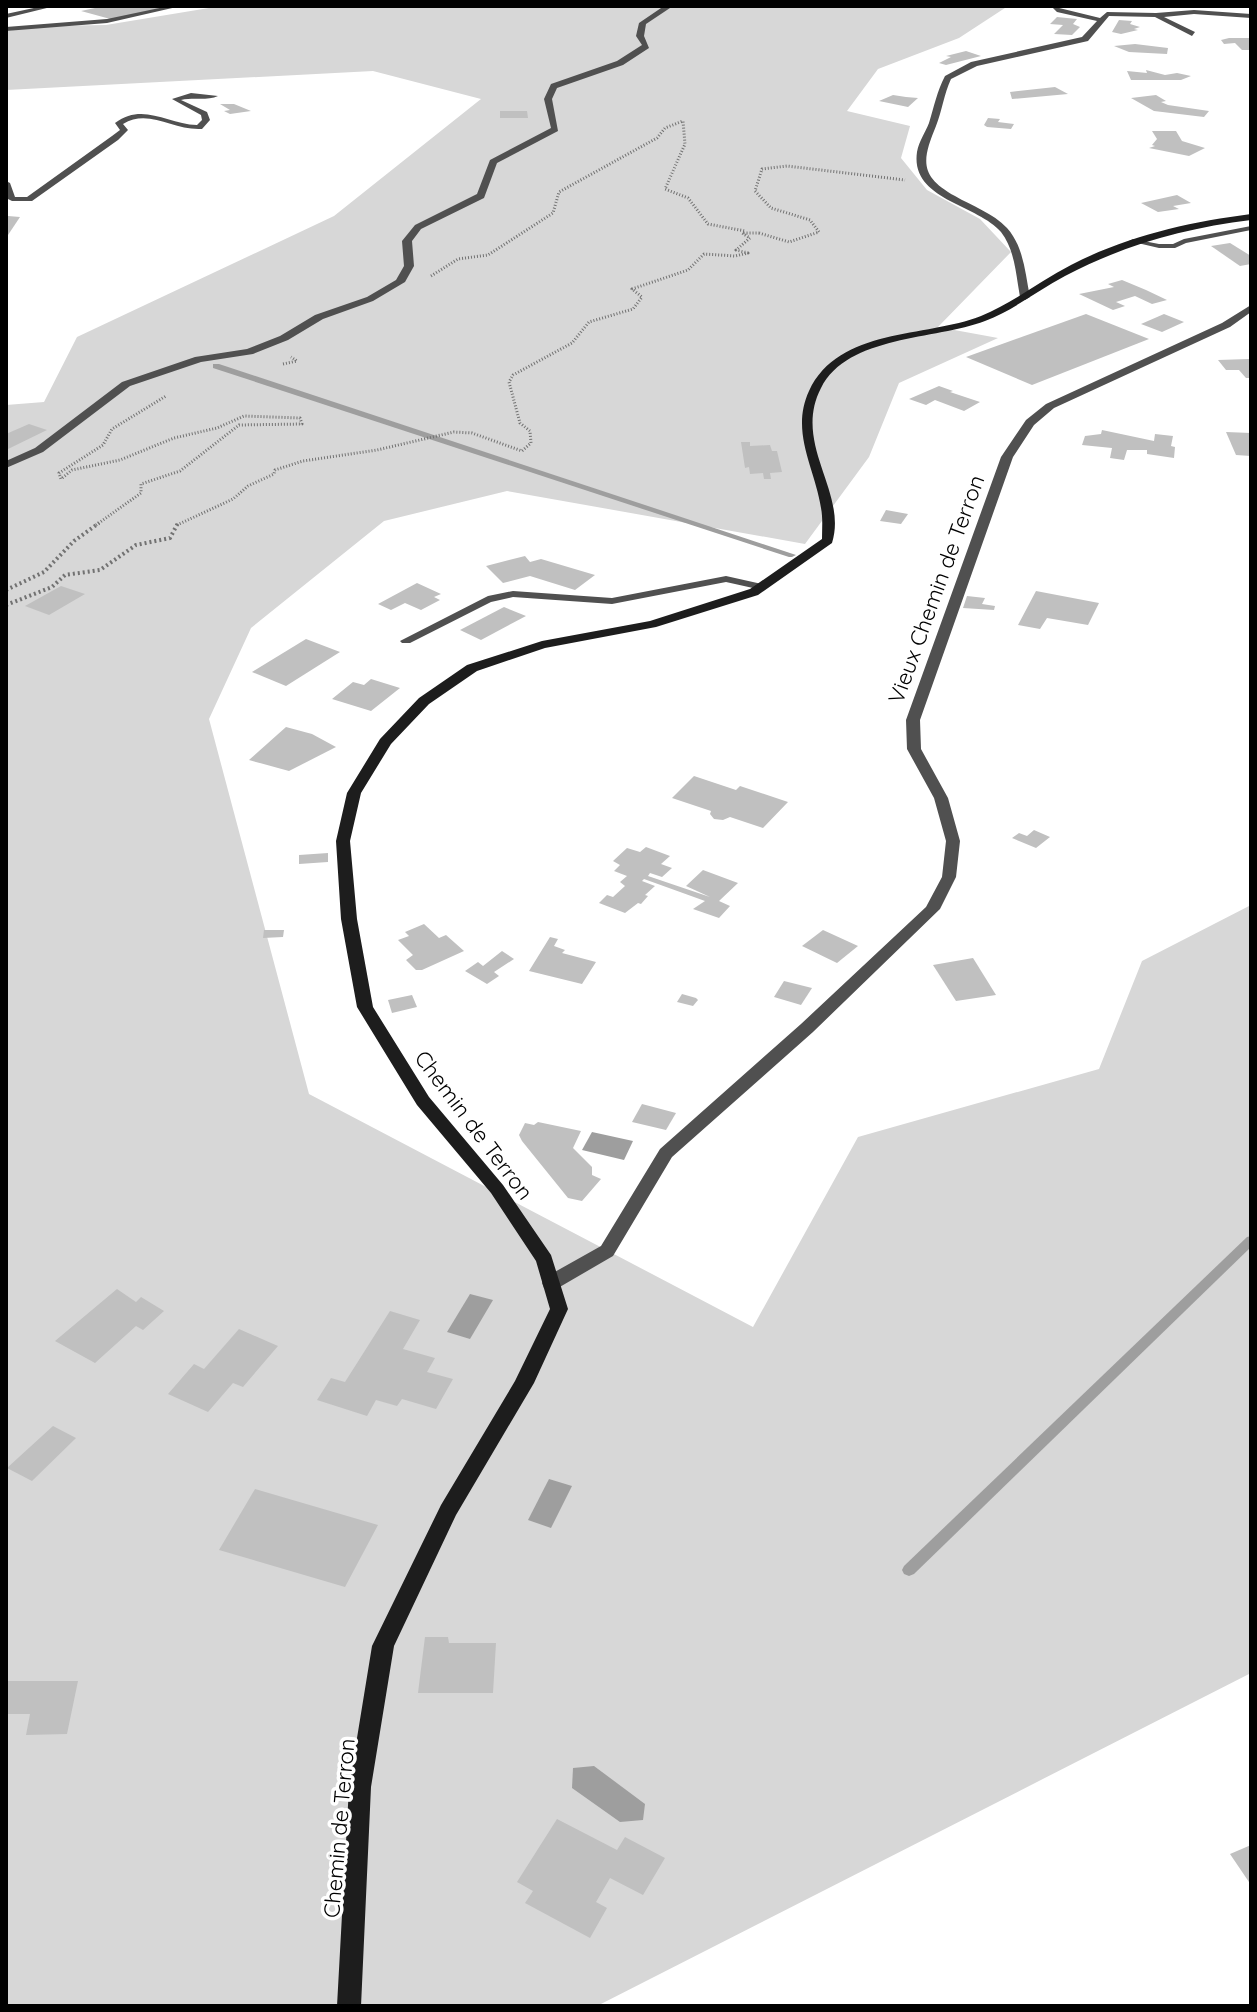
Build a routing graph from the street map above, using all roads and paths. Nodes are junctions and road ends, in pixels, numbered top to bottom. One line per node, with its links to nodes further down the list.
1 (52, 6): 7 (lane)
2 (178, 6): 10 (lane)
3 (669, 6): 22 (street)
4 (1055, 6): 9 (street)
5 (1176, 9): 6 (street); 8 (street)
6 (1156, 15): 9 (street); 11 (street)
7 (6, 16)
8 (1251, 16)
9 (1100, 20): 14 (street)
10 (6, 29)
11 (1192, 34)
12 (215, 96): 13 (lane)
13 (6, 183)
14 (932, 184): 17 (path); 20 (street)
15 (1251, 217): 18 (street, Chemin de Terron)
16 (1251, 228): 18 (lane)
17 (759, 233): 19 (path); 28 (path)
18 (1133, 241): 20 (street, Chemin de Terron)
19 (425, 281)
20 (1025, 297): 26 (street, Chemin de Terron)
21 (1251, 308): 30 (street, Vieux Chemin de Terron)
22 (260, 347): 23 (path); 25 (street)
23 (272, 366)
24 (167, 396): 27 (path)
25 (6, 465)
26 (762, 587): 29 (lane); 30 (street, Chemin de Terron)
27 (6, 590)
28 (6, 605)
29 (406, 641)
30 (551, 1283): 31 (street, Chemin de Terron)
31 (349, 2006)

